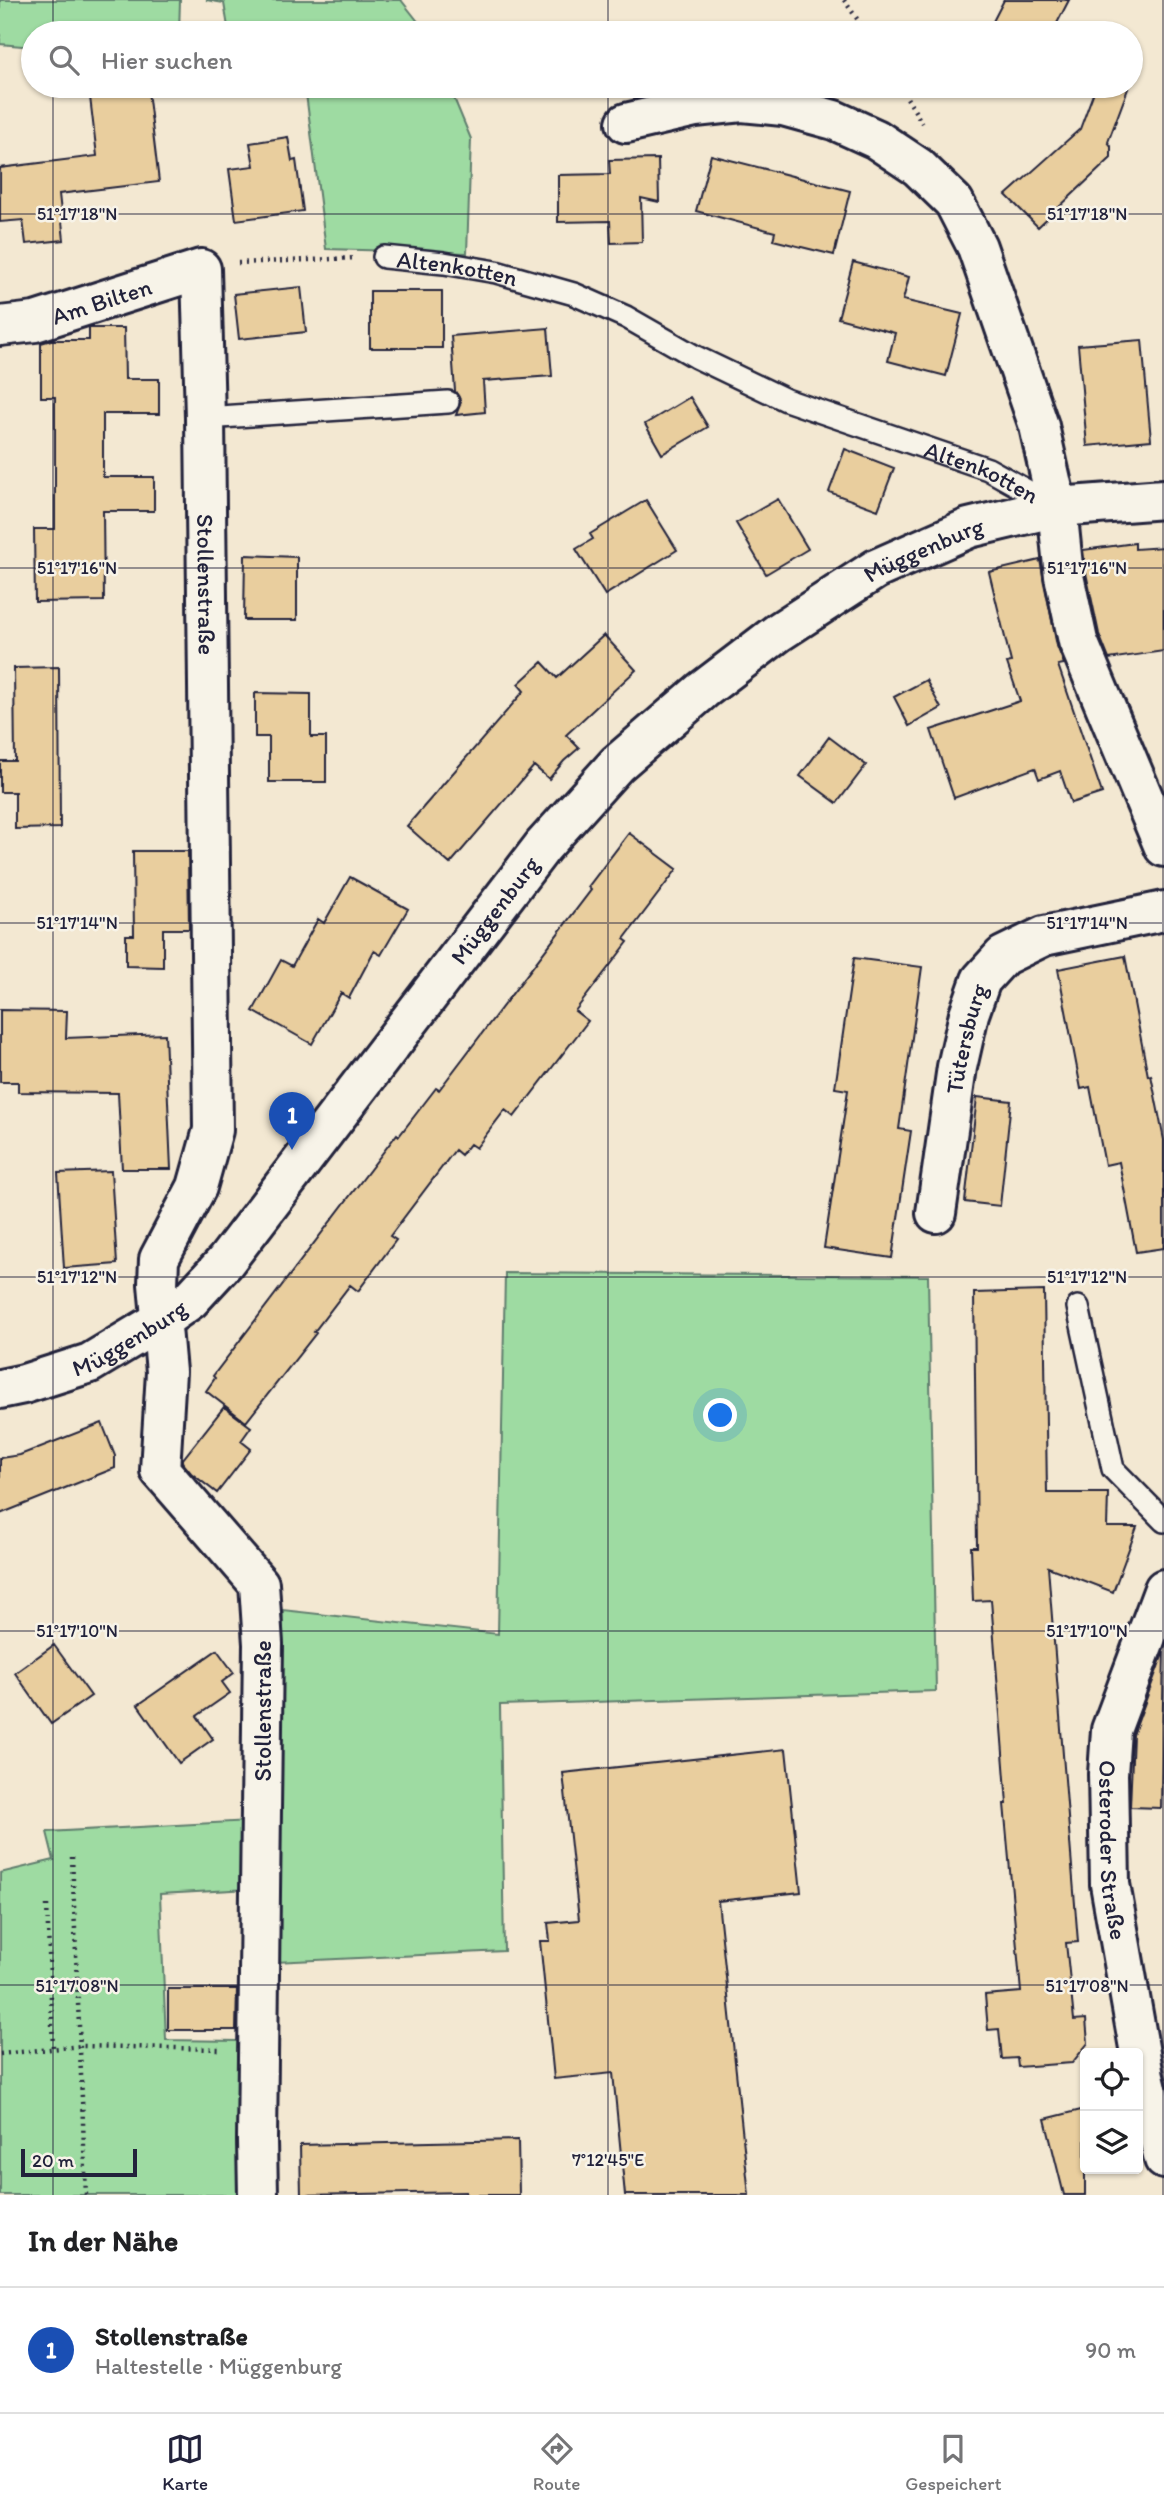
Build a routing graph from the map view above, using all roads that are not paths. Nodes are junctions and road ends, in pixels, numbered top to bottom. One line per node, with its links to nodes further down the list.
1 (626, 123): 8 (street, Altenkotten)
2 (384, 257): 8 (lane, Altenkotten)
3 (201, 269): 4 (street, Am Bilten); 6 (street, Stollenstraße)
4 (0, 326)
5 (449, 402): 6 (lane)
6 (205, 418): 13 (street, Stollenstraße)
7 (1164, 499): 8 (street, Müggenburg)
8 (1057, 508): 9 (street); 13 (street, Müggenburg)
9 (1164, 847)
10 (1164, 911): 11 (street, Tütersburg)
11 (936, 1213)
12 (1078, 1307): 15 (lane)
13 (163, 1319): 14 (street, Müggenburg); 18 (street, Stollenstraße)
14 (0, 1389)
15 (1164, 1521)
16 (1164, 1589): 17 (street, Osteroder Straße)
17 (1164, 2159)
18 (258, 2195)

